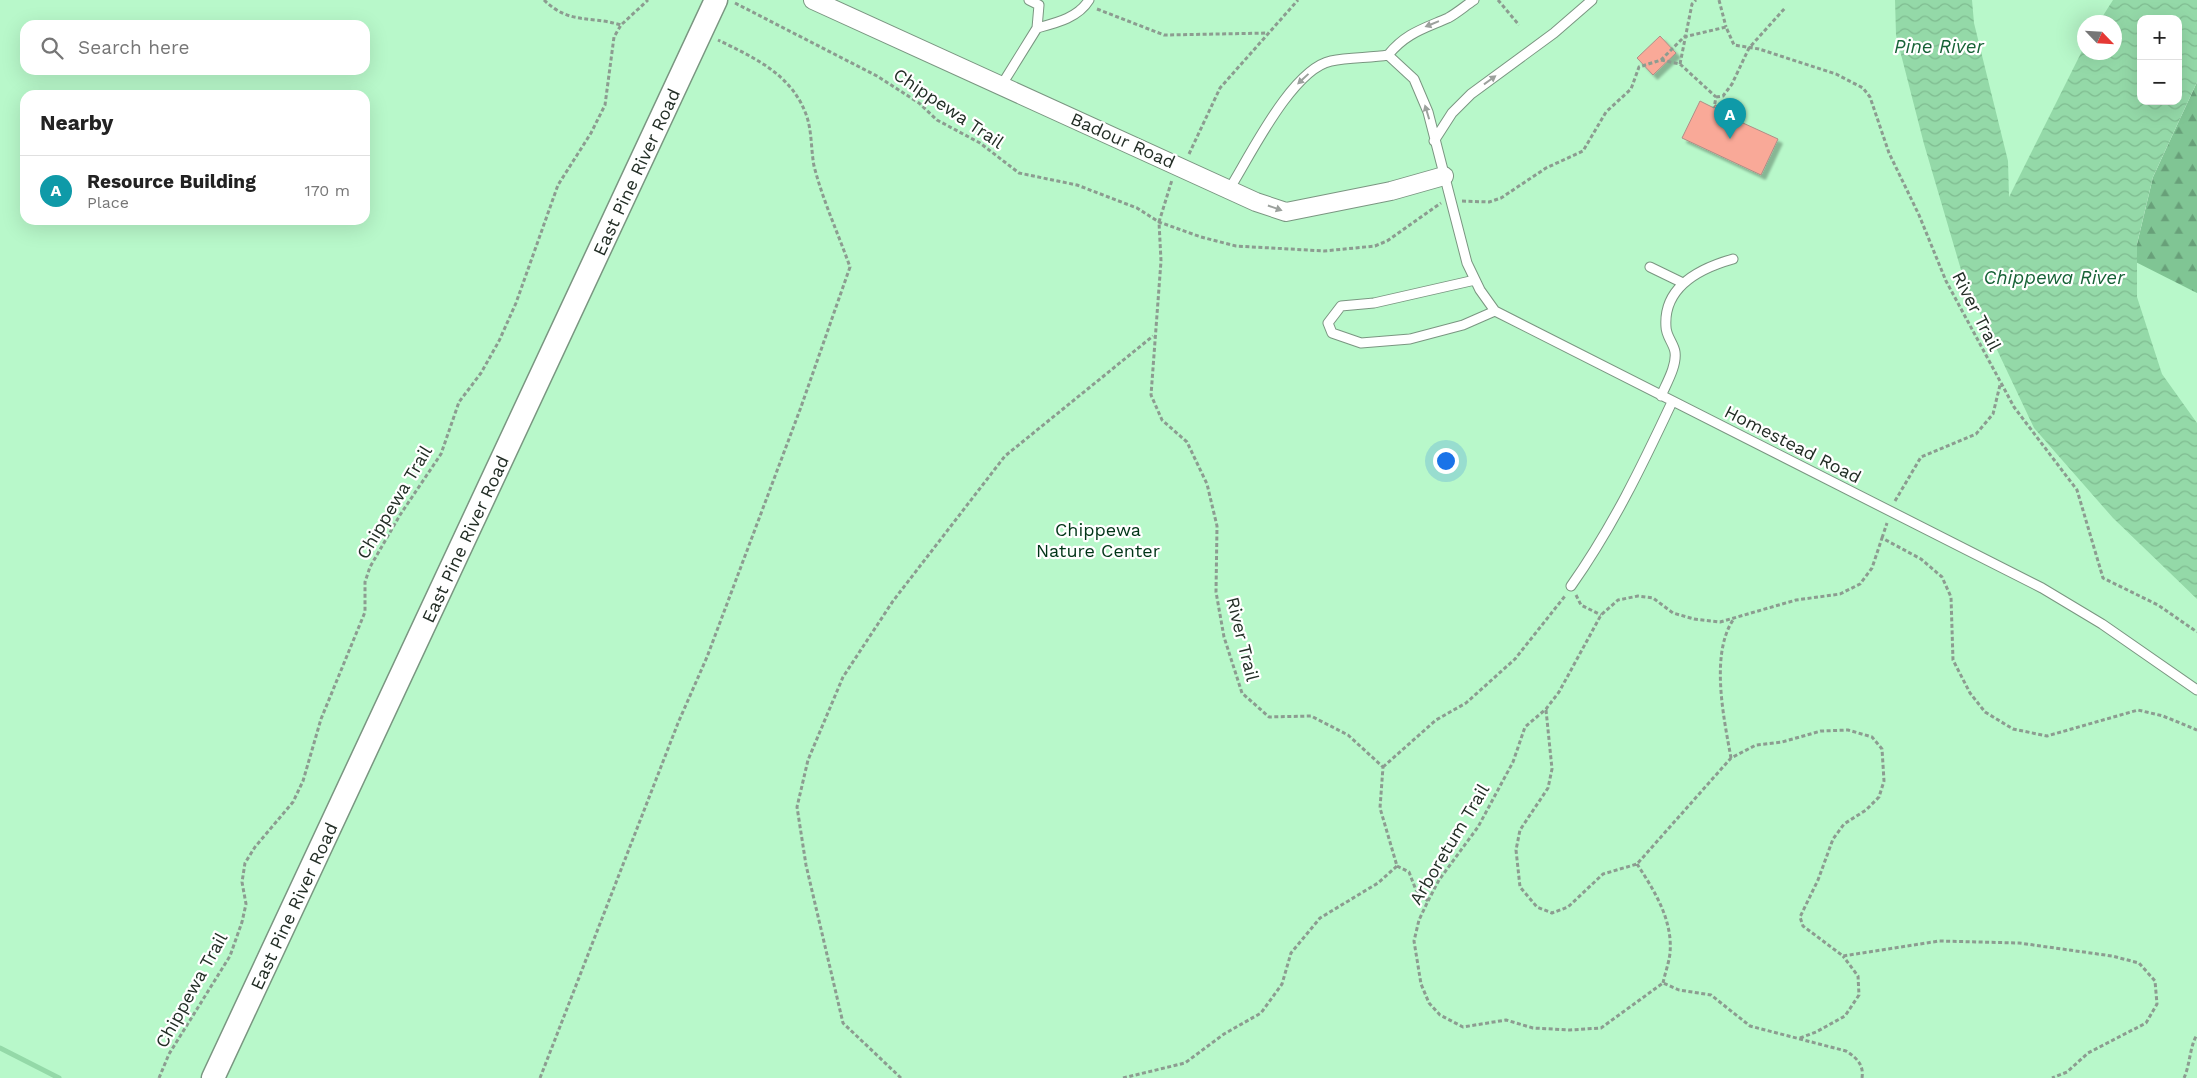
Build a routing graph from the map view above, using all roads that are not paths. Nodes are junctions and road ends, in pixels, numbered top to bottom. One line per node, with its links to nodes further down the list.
1 (723, 0): 22 (street, East Pine River Road)
2 (1029, 0): 7 (lane)
3 (1474, 0): 8 (lane, one-way to 8)
4 (1592, 0): 10 (lane, one-way to 4)
5 (816, 1): 9 (street, Badour Road)
6 (1088, 2): 7 (lane)
7 (1037, 28): 9 (lane)
8 (1388, 55): 10 (lane, one-way to 8); 12 (lane, one-way to 12)
9 (1001, 86): 12 (street, Badour Road)
10 (1434, 141): 11 (lane)
11 (1444, 176): 12 (street, Badour Road, one-way to 11); 15 (lane)
12 (1230, 188)
13 (1733, 259): 16 (lane)
14 (1650, 267): 16 (lane)
15 (1475, 280): 17 (lane); 17 (lane)
16 (1683, 283): 18 (lane)
17 (1495, 311): 18 (lane, Homestead Road)
18 (1661, 396): 19 (lane, Homestead Road)
19 (1672, 402): 20 (lane); 21 (lane, Homestead Road)
20 (1571, 586)
21 (2197, 690)
22 (213, 1078)

